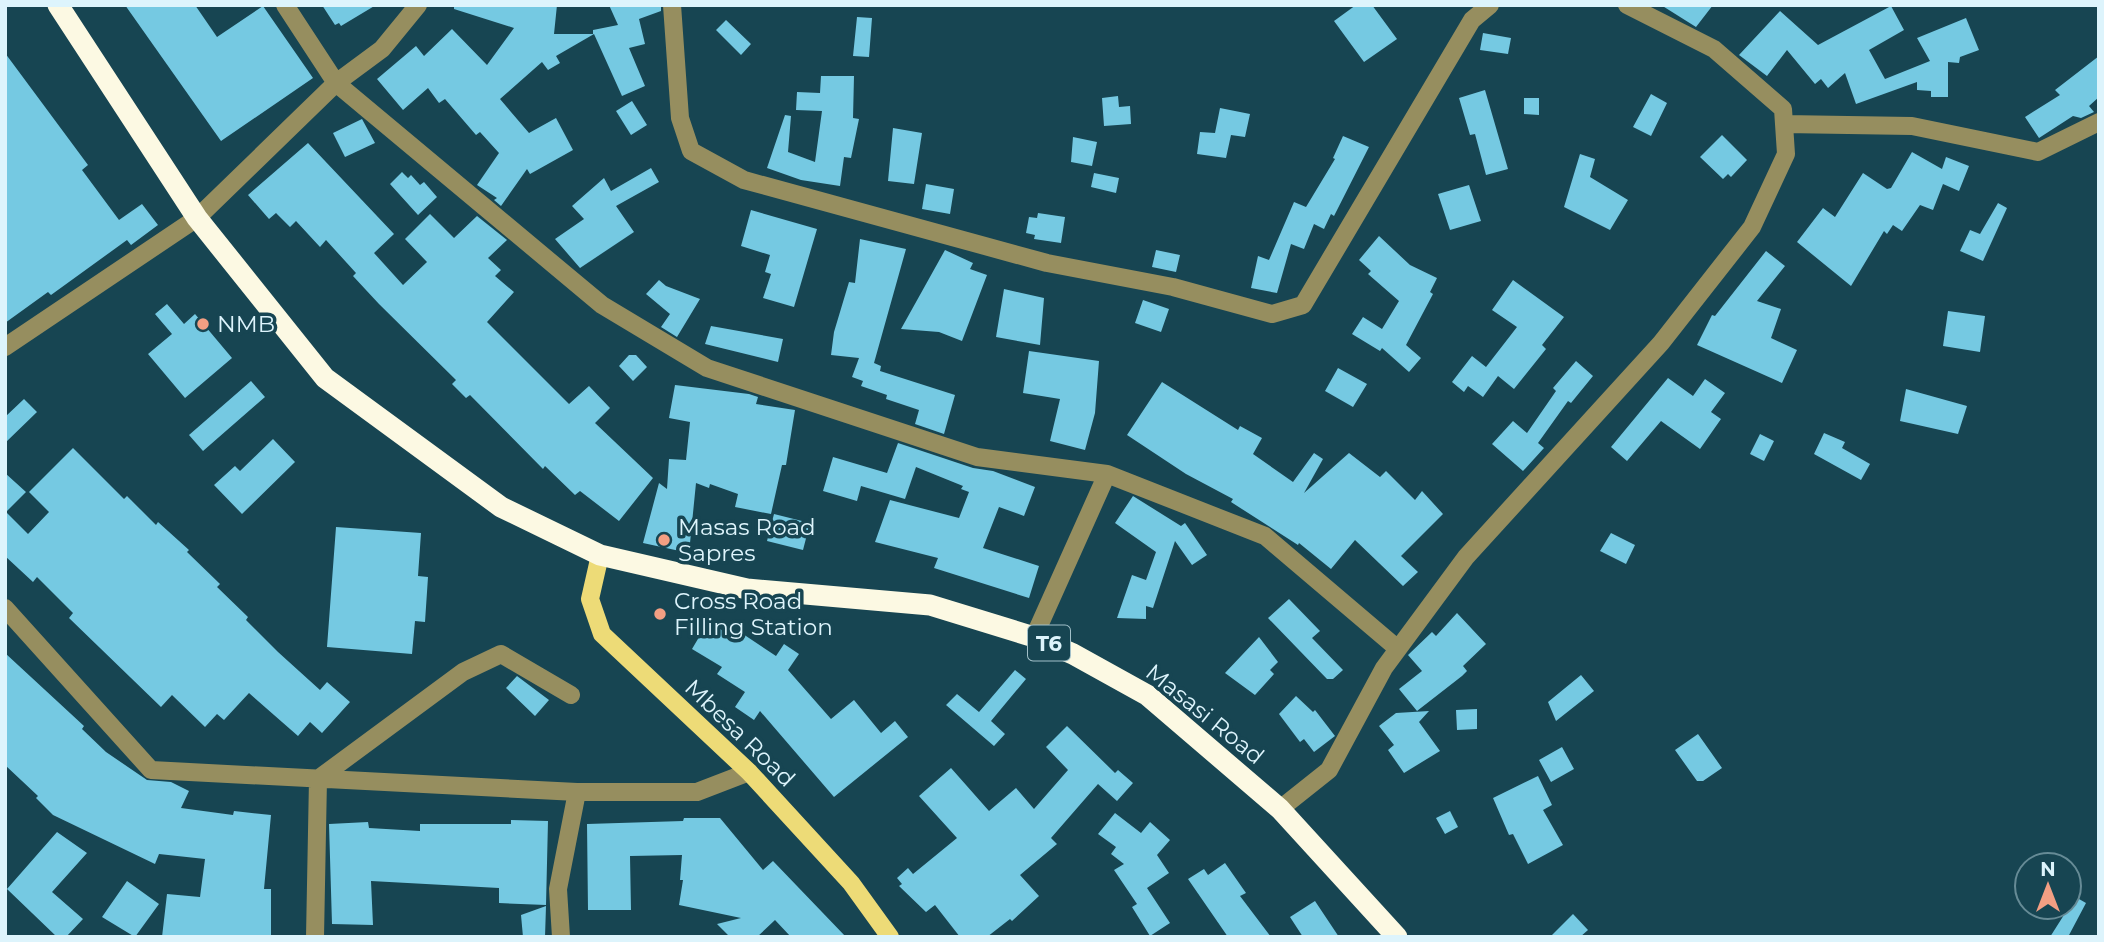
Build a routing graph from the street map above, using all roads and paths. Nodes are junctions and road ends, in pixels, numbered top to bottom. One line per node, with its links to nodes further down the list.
1 (58, 5): 10 (highway, T6)
2 (285, 5): 7 (street)
3 (418, 5): 7 (street)
4 (672, 5): 5 (street)
5 (1490, 5)
6 (1627, 5): 9 (street)
7 (336, 83): 10 (street); 12 (street)
8 (2099, 122): 9 (street)
9 (1784, 124): 16 (street)
10 (197, 218): 11 (street); 13 (highway, T6)
11 (5, 347)
12 (1107, 474): 15 (street); 16 (street)
13 (600, 555): 15 (highway, Masasi Road / T6); 18 (main road, Mbesa Road)
14 (5, 608): 19 (street)
15 (1034, 637): 21 (highway, Masasi Road / T6)
16 (1398, 649): 21 (street)
17 (571, 695): 19 (street)
18 (749, 772): 20 (street); 24 (main road, Mbesa Road)
19 (318, 779): 20 (street); 22 (street)
20 (577, 792): 23 (street)
21 (1280, 809): 25 (highway, Masasi Road / T6)
22 (315, 937)
23 (561, 937)
24 (890, 937)
25 (1397, 937)

